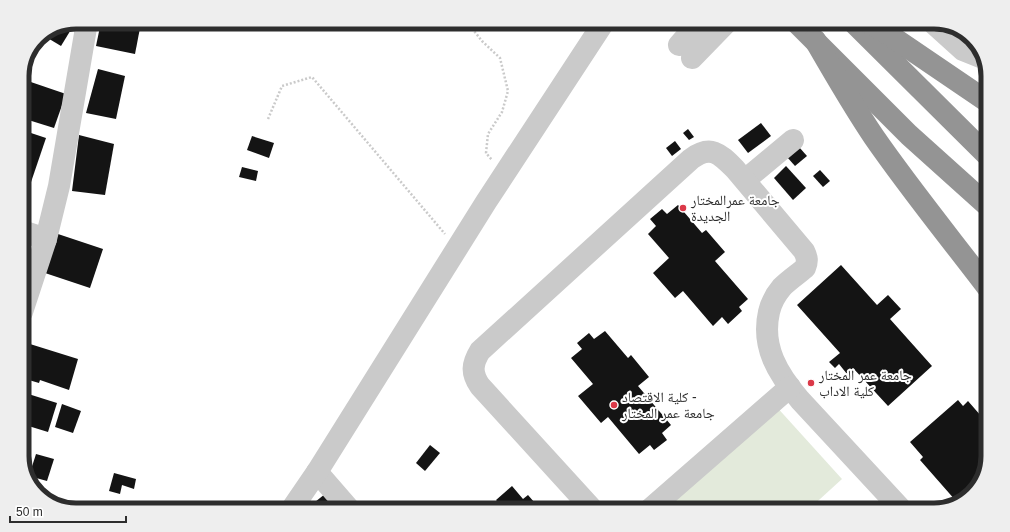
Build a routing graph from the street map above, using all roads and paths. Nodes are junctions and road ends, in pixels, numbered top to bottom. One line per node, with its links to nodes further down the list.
1 (86, 29): 20 (street)
2 (473, 29): 16 (path)
3 (599, 29): 16 (street)
4 (696, 29): 5 (street)
5 (715, 29)
6 (804, 29): 10 (highway)
7 (859, 29): 15 (highway)
8 (879, 29): 12 (highway)
9 (940, 29): 11 (street)
10 (816, 40): 18 (highway); 22 (highway)
11 (976, 55)
12 (981, 97)
13 (268, 119): 21 (path)
14 (793, 140): 17 (street)
15 (981, 149)
16 (504, 174): 21 (street)
17 (745, 180): 24 (street); 28 (street)
18 (981, 200)
19 (29, 233): 20 (street)
20 (46, 239): 23 (street)
21 (457, 248): 25 (street)
22 (981, 279)
23 (29, 291)
24 (790, 387): 29 (street); 30 (street)
25 (317, 472): 26 (street); 27 (street)
26 (296, 503)
27 (344, 503)
28 (587, 503)
29 (657, 503)
30 (896, 503)

